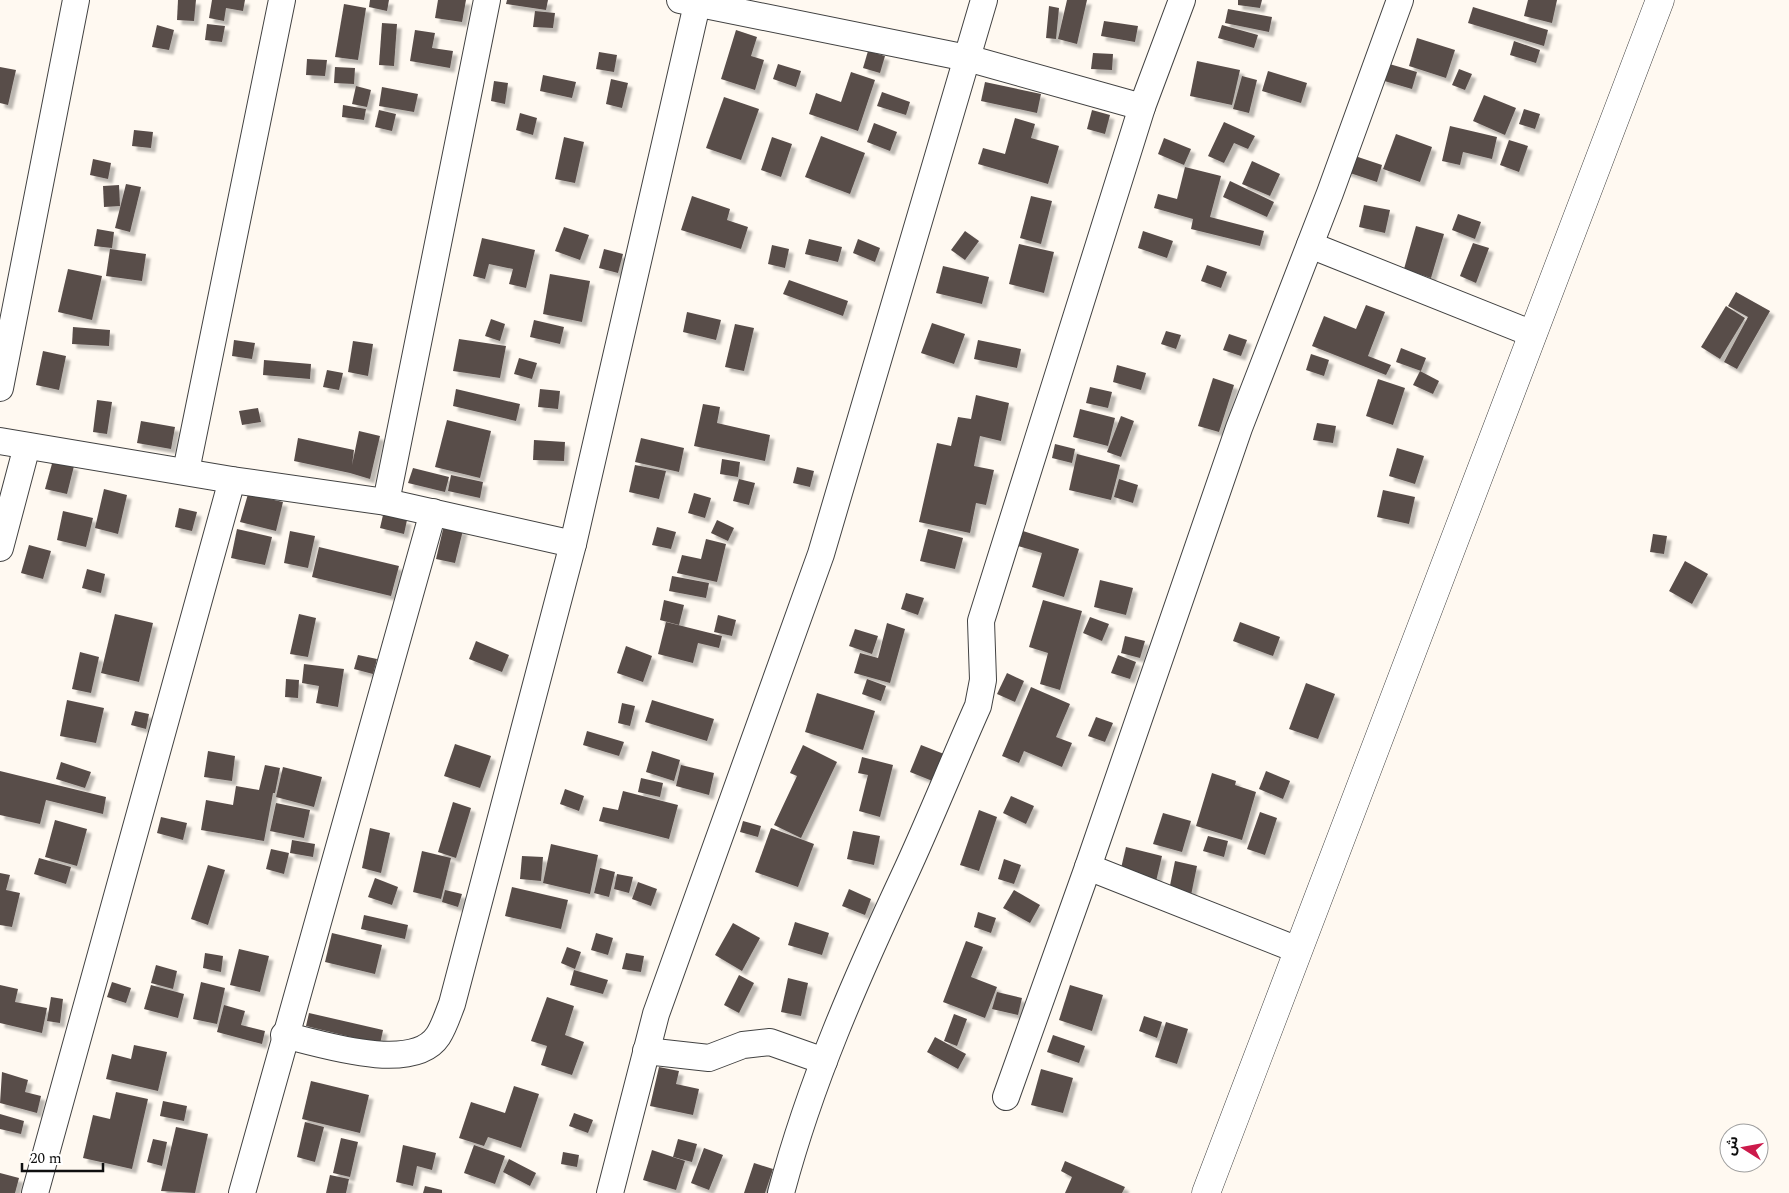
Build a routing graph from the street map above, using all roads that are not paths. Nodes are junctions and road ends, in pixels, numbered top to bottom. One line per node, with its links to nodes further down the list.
1 (76, 0): 13 (street)
2 (282, 0): 16 (street)
3 (487, 0): 18 (street)
4 (984, 0): 9 (street)
5 (1182, 0): 10 (street)
6 (1400, 0): 11 (street)
7 (1660, 0): 12 (street)
8 (691, 1): 9 (street); 20 (street)
9 (967, 58): 10 (street); 25 (street)
10 (1142, 107): 26 (street)
11 (1310, 245): 12 (street); 22 (street)
12 (1533, 334): 23 (street)
13 (0, 388)
14 (0, 441): 15 (street)
15 (27, 446): 16 (street); 21 (street)
16 (186, 471): 17 (street)
17 (232, 480): 18 (street); 28 (street)
18 (386, 502): 19 (street)
19 (433, 512): 20 (street); 24 (street)
20 (573, 544): 24 (street)
21 (0, 548)
22 (1088, 868): 23 (street); 27 (street)
23 (1298, 950): 32 (street)
24 (284, 1035): 29 (street)
25 (646, 1051): 26 (street); 30 (street)
26 (824, 1061): 31 (street)
27 (1006, 1097)
28 (35, 1193)
29 (242, 1193)
30 (610, 1193)
31 (781, 1193)
32 (1206, 1193)

